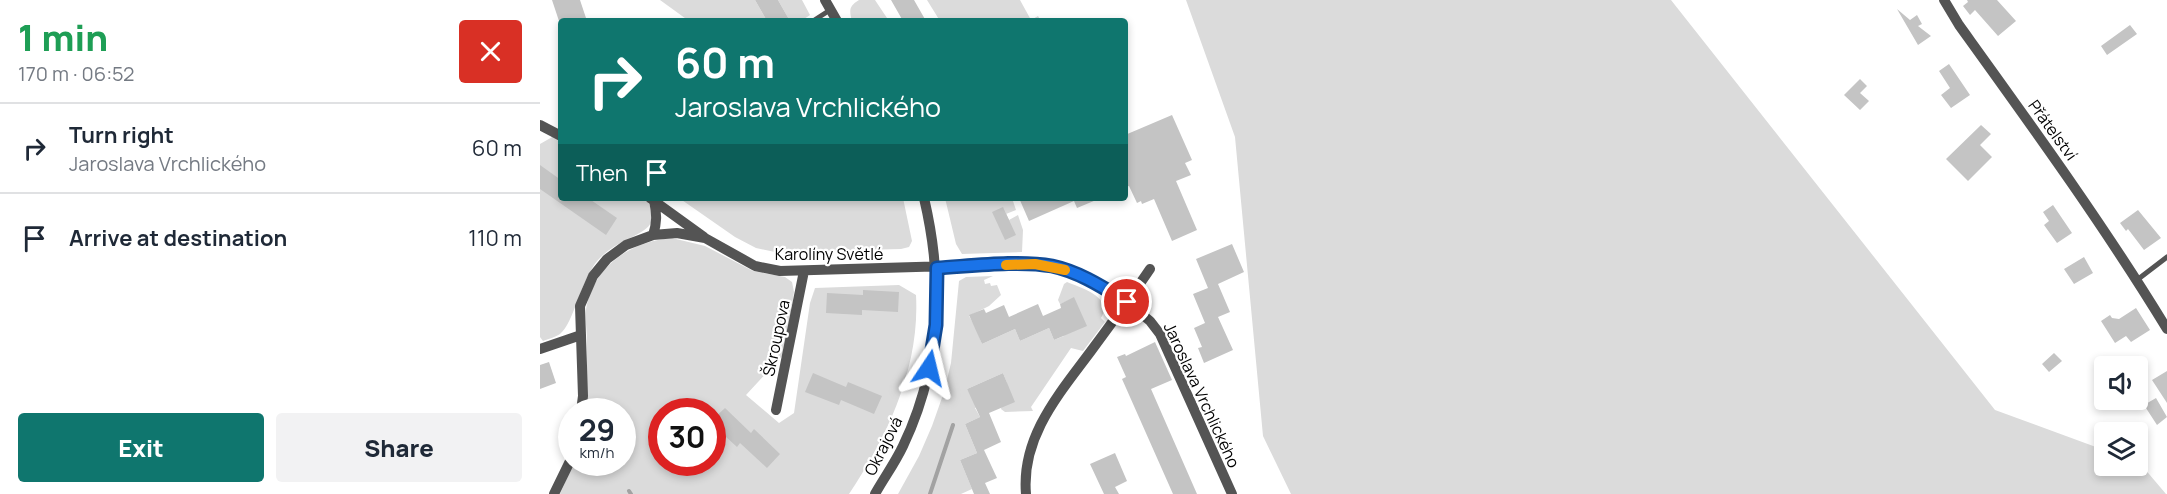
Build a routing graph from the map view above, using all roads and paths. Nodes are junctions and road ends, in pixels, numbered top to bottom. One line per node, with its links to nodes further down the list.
1 (1944, 0): 15 (street, Přátelství)
2 (828, 5): 3 (lane)
3 (816, 18)
4 (540, 125): 5 (street)
5 (558, 134)
6 (652, 201): 9 (street)
7 (653, 201): 10 (street)
8 (925, 201): 12 (street, Okrajová)
9 (653, 235): 10 (street, Karolíny Světlé); 18 (street, Karolíny Světlé)
10 (705, 238): 14 (street, Karolíny Světlé)
11 (2167, 257): 15 (lane)
12 (937, 268): 14 (street, Karolíny Světlé); 16 (street, Jaroslava Vrchlického); 24 (street, Okrajová)
13 (1150, 269): 16 (street)
14 (804, 271): 21 (street, Škroupova)
15 (2137, 280): 17 (street, Přátelství)
16 (1127, 302): 25 (street); 26 (street, Jaroslava Vrchlického)
17 (2167, 329)
18 (581, 335): 19 (street); 20 (street, Karolíny Světlé)
19 (540, 348)
20 (583, 398)
21 (776, 410)
22 (563, 476): 23 (street)
23 (554, 494)
24 (875, 494)
25 (1026, 494)
26 (1232, 494)

